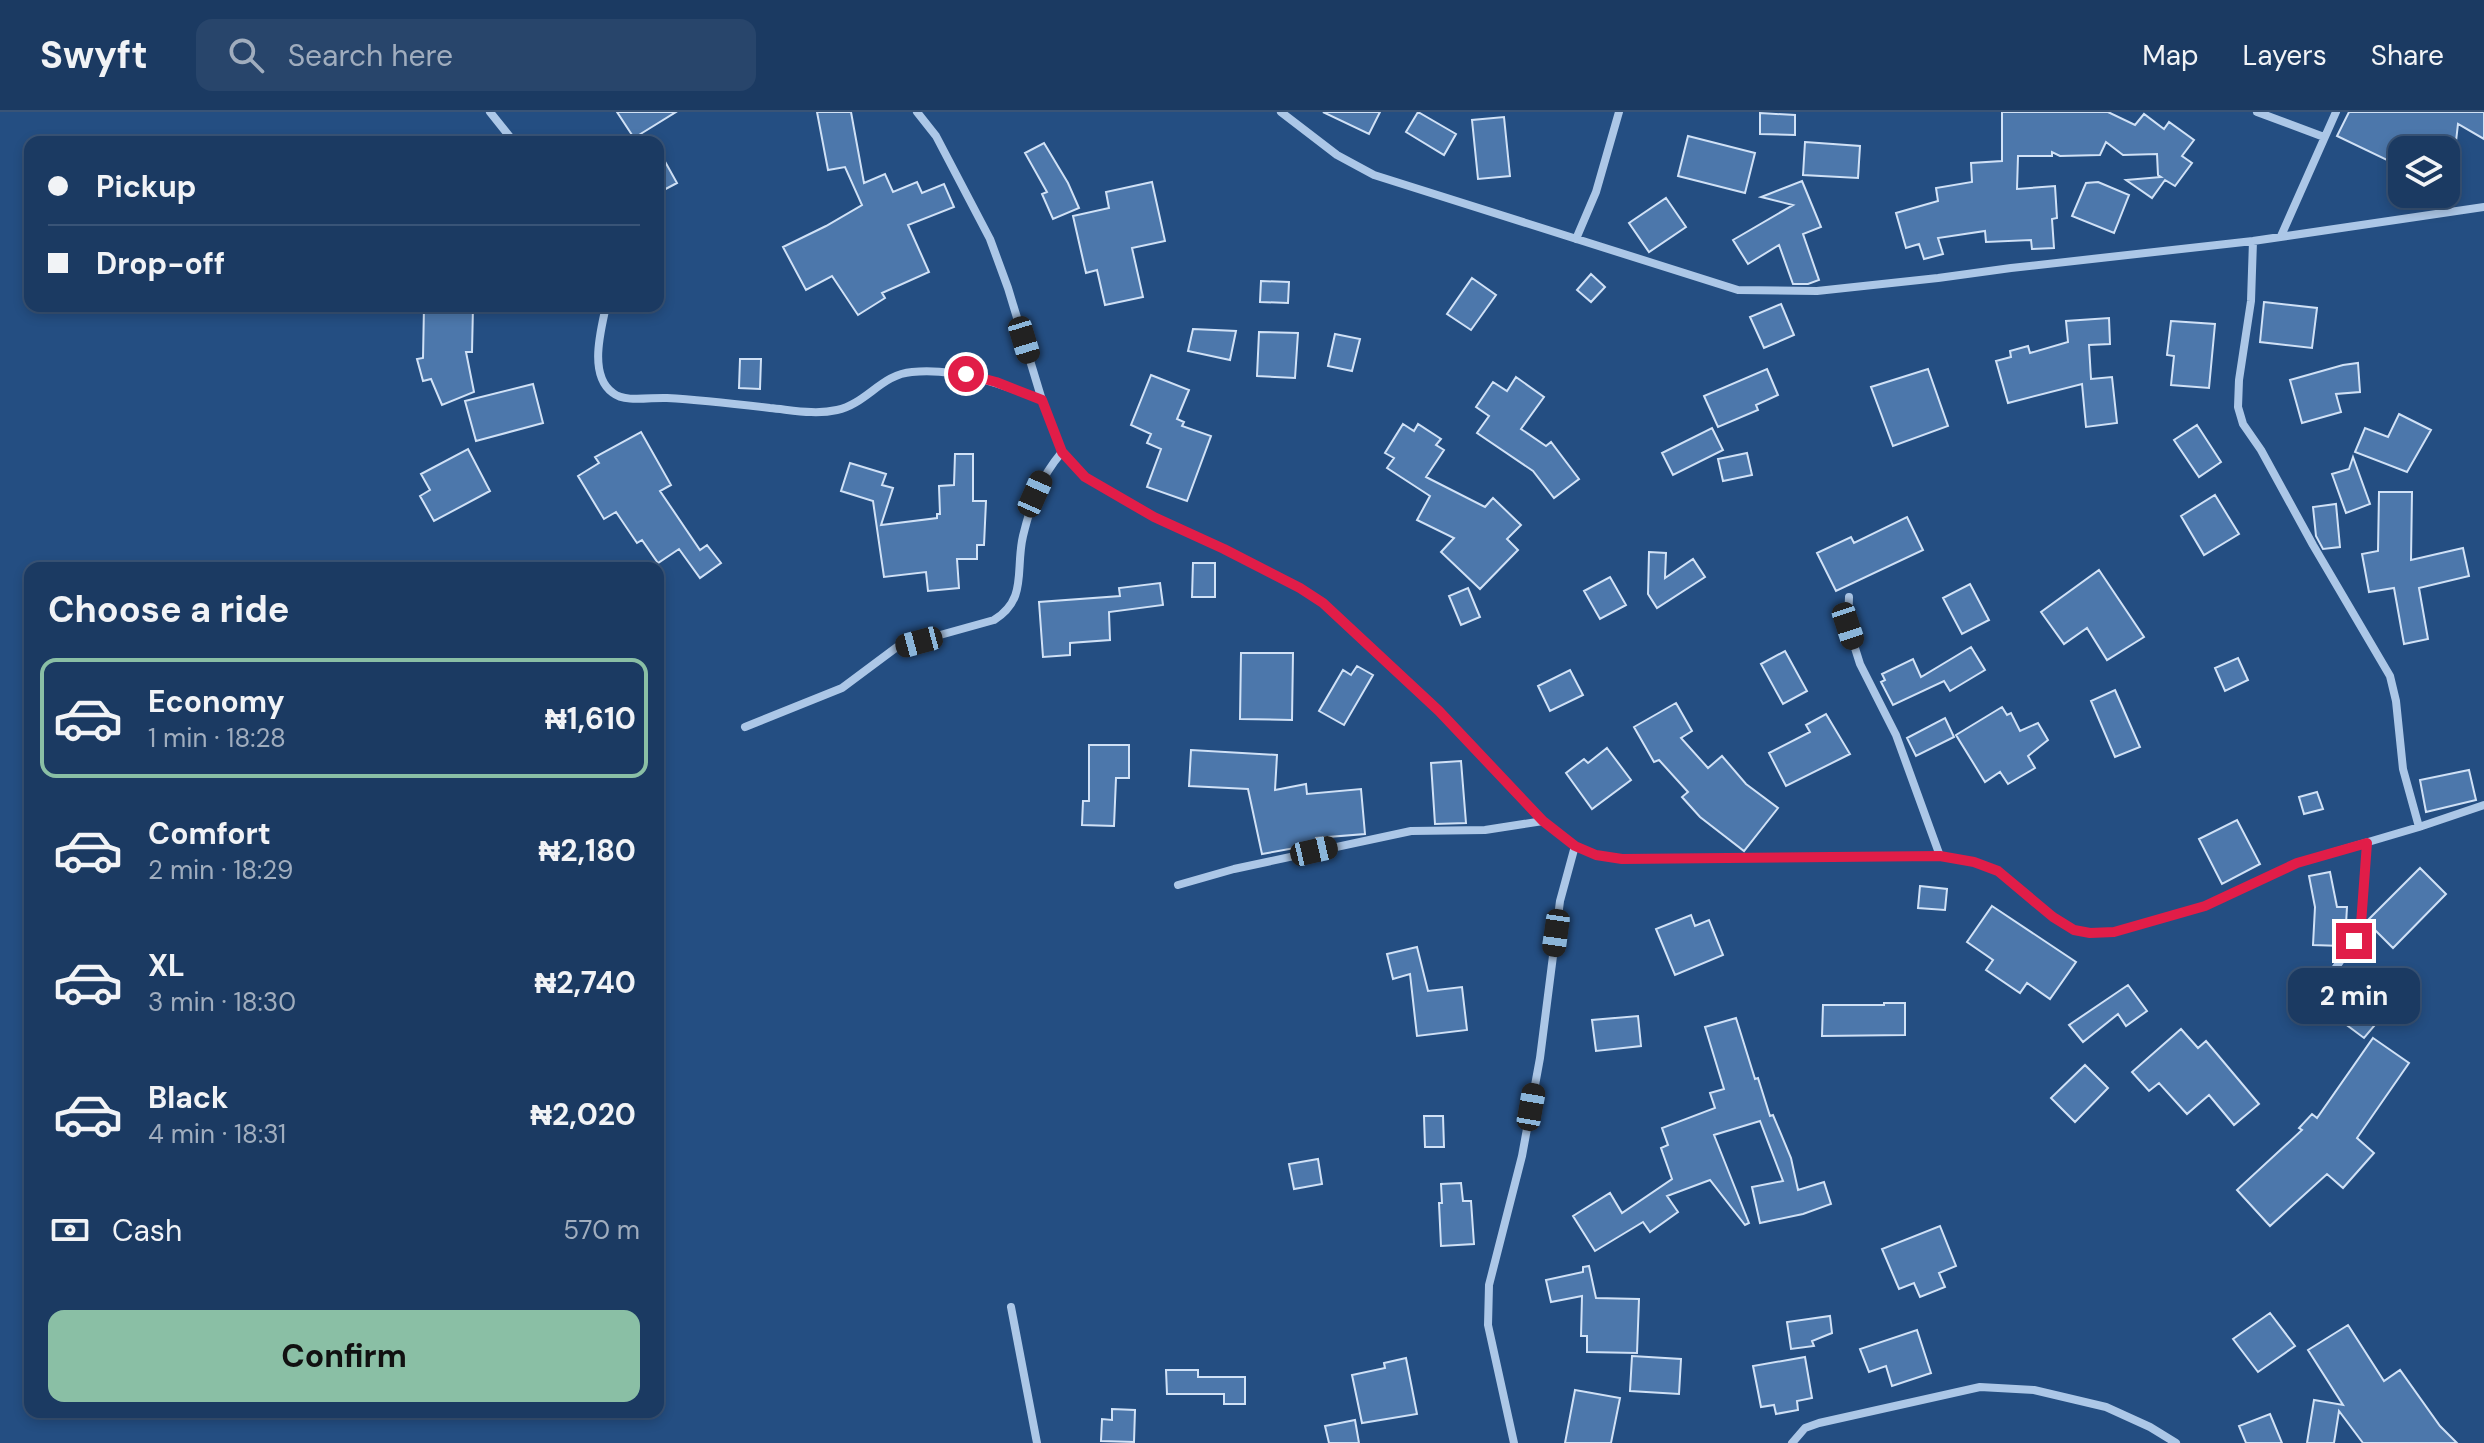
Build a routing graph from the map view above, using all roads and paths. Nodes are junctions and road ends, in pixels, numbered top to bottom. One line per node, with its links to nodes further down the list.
1 (490, 112): 7 (street)
2 (917, 112): 14 (street)
3 (1281, 112): 11 (street)
4 (1619, 112): 11 (street)
5 (2257, 112): 8 (street)
6 (2336, 112): 8 (street)
7 (509, 136)
8 (2324, 137): 10 (street)
9 (2484, 207): 10 (street)
10 (2281, 236): 12 (street)
11 (1576, 239): 12 (street)
12 (2253, 241): 20 (street)
13 (605, 312): 14 (street)
14 (1042, 400): 15 (street)
15 (1062, 452): 17 (street); 19 (street)
16 (1849, 597): 23 (street)
17 (745, 727)
18 (2484, 805): 20 (street)
19 (1543, 821): 22 (street); 24 (street)
20 (2419, 827): 21 (street)
21 (2367, 843): 23 (street); 25 (street)
22 (1575, 846): 23 (street); 28 (street)
23 (1940, 856)
24 (1178, 885)
25 (2304, 1014)
26 (1011, 1307): 27 (street)
27 (1037, 1443)
28 (1514, 1443)
29 (1792, 1443): 30 (street)
30 (2176, 1443)

